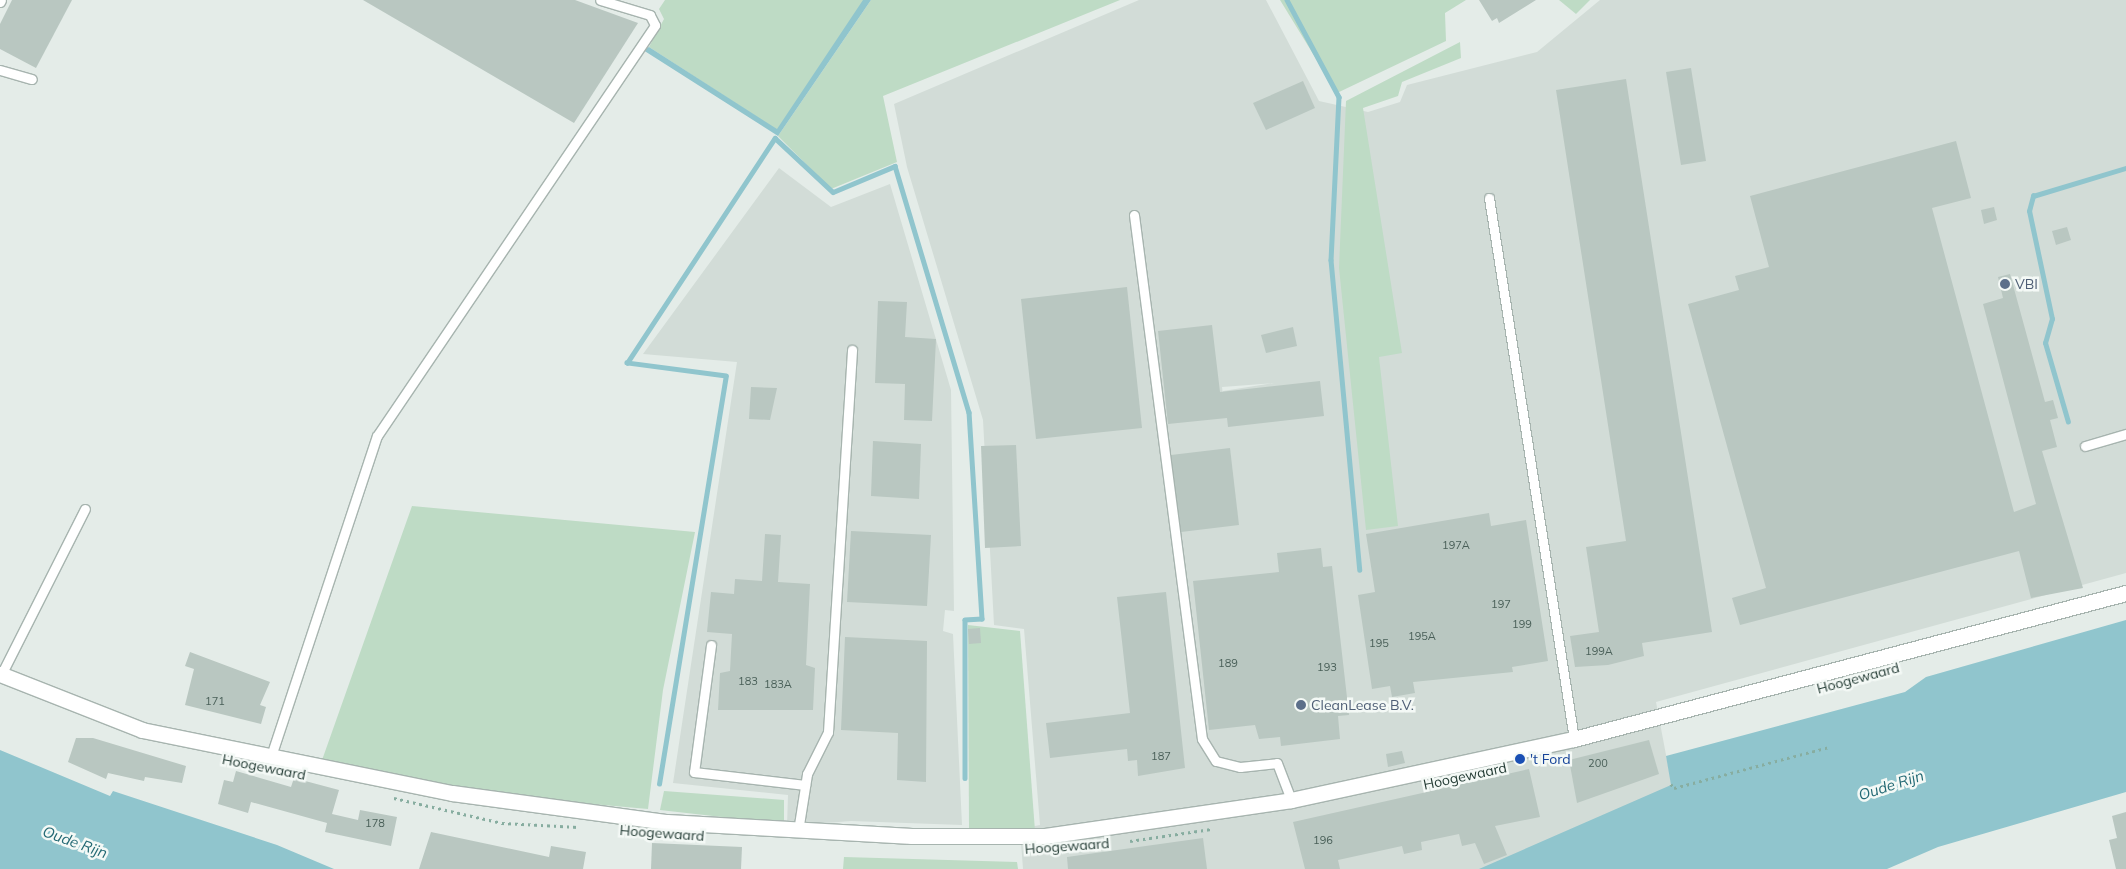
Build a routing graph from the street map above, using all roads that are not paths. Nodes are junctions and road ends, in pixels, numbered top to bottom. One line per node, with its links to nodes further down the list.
1 (600, 0): 14 (lane)
2 (0, 70): 3 (lane)
3 (32, 80)
4 (1488, 198): 13 (lane)
5 (1134, 215): 16 (lane)
6 (852, 350): 15 (lane)
7 (2126, 434): 8 (lane)
8 (2085, 446)
9 (85, 509): 12 (lane)
10 (2126, 593): 13 (street, Hoogewaard)
11 (711, 645): 15 (lane)
12 (1, 674): 14 (street, Hoogewaard)
13 (1574, 739): 16 (street, Hoogewaard)
14 (271, 756): 17 (street, Hoogewaard)
15 (806, 785): 17 (lane)
16 (1291, 800): 17 (street, Hoogewaard)
17 (798, 831)

